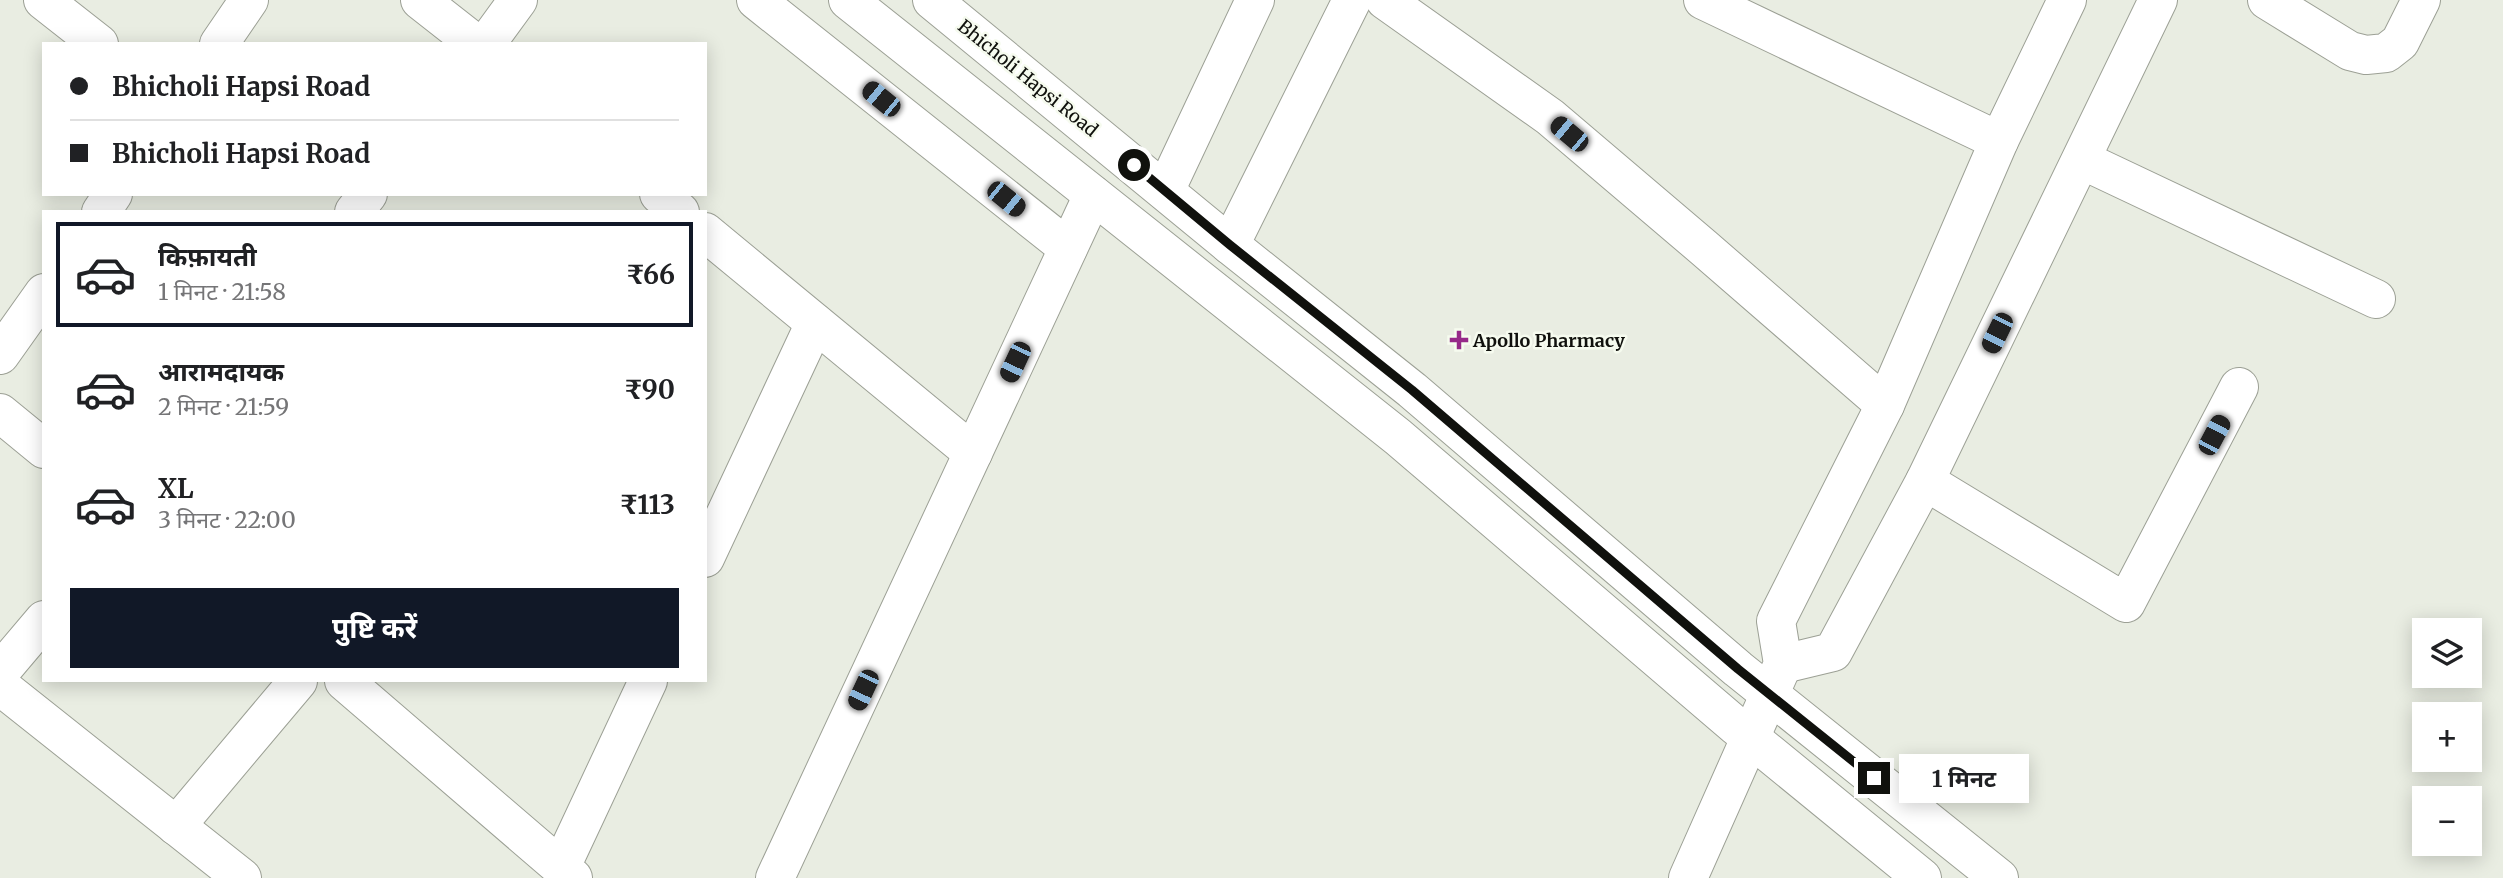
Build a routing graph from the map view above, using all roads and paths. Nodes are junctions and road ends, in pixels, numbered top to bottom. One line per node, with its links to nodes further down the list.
1 (43, 0): 16 (street)
2 (249, 0): 17 (street)
3 (420, 0): 18 (street)
4 (517, 0): 19 (street)
5 (756, 0): 30 (street)
6 (848, 0): 23 (street)
7 (932, 0): 22 (street, Bhicholi Hapsi Road)
8 (1255, 0): 22 (street)
9 (1352, 0): 29 (street)
10 (1385, 0): 36 (street)
11 (1703, 0): 20 (street)
12 (2067, 0): 20 (street)
13 (2158, 0): 21 (street)
14 (2267, 0): 15 (street)
15 (2421, 0)
16 (96, 42)
17 (220, 42)
18 (472, 42)
19 (487, 42)
20 (1999, 141): 36 (street)
21 (2082, 160): 32 (street); 40 (street)
22 (1165, 191): 29 (street, Bhicholi Hapsi Road)
23 (1093, 195): 30 (street); 50 (street)
24 (366, 196): 26 (street)
25 (661, 196): 27 (street)
26 (356, 210)
27 (678, 210)
28 (707, 234): 33 (street)
29 (1230, 245): 45 (street, Bhicholi Hapsi Road)
30 (1068, 248): 39 (street)
31 (42, 295): 34 (street)
32 (2376, 299)
33 (815, 323): 39 (street); 41 (street)
34 (0, 355)
35 (2239, 387): 40 (street)
36 (1885, 405): 45 (street)
37 (0, 414): 38 (street)
38 (42, 447)
39 (973, 453): 54 (street)
40 (1924, 481): 45 (street)
41 (715, 512): 42 (street)
42 (707, 549)
43 (42, 622): 44 (street)
44 (0, 672)
45 (1776, 679): 50 (street); 57 (street, Bhicholi Hapsi Road)
46 (297, 682): 51 (street)
47 (345, 682): 52 (street)
48 (648, 682): 52 (street)
49 (0, 686): 51 (street)
50 (1750, 737): 55 (street); 56 (street)
51 (176, 826): 53 (street)
52 (567, 873)
53 (242, 878)
54 (775, 878)
55 (1688, 878)
56 (1922, 878)
57 (1999, 878)

